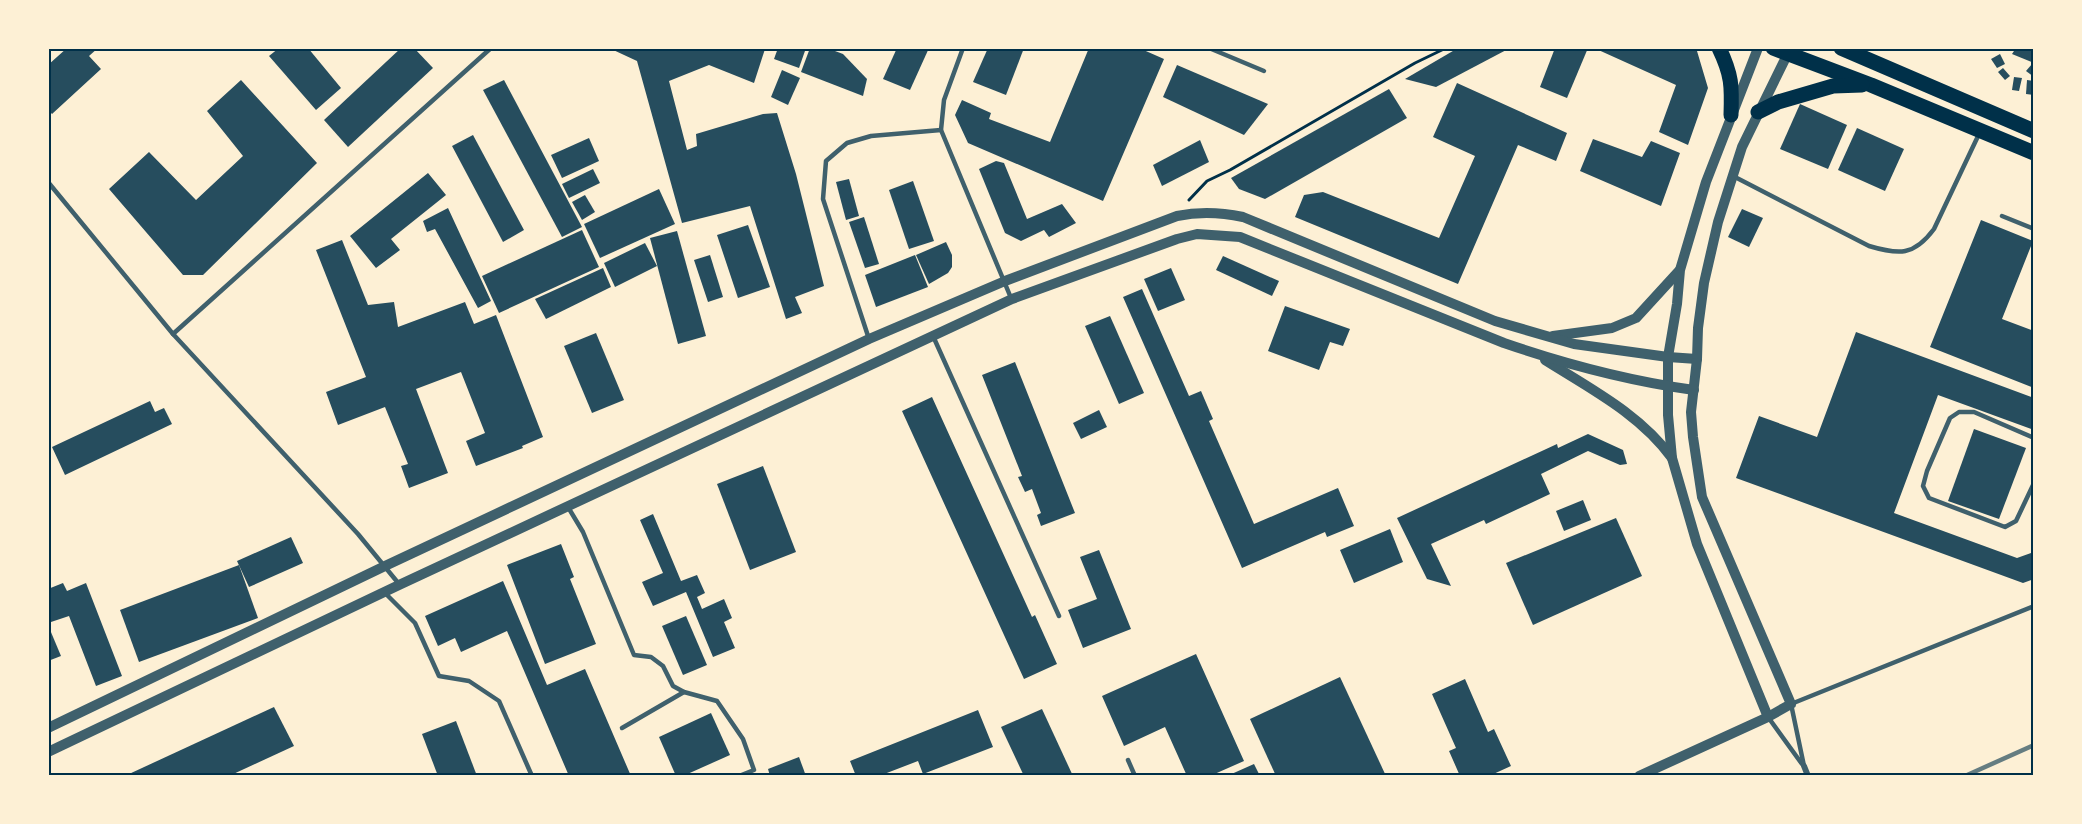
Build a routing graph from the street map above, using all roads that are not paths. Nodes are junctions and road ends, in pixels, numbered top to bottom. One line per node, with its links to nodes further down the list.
1 (491, 48): 25 (lane)
2 (963, 48): 14 (lane)
3 (1209, 48): 10 (lane)
4 (1719, 48): 13 (main road)
5 (1758, 48): 13 (street)
6 (1841, 48): 9 (main road)
7 (1865, 48): 9 (main road)
8 (1784, 50): 11 (main road); 12 (street)
9 (1876, 63): 16 (main road)
10 (1264, 71)
11 (1871, 85): 12 (main road); 15 (main road)
12 (1758, 112): 18 (street)
13 (1731, 115): 22 (street)
14 (941, 130): 23 (lane); 28 (lane)
15 (1980, 131): 17 (main road); 18 (lane)
16 (2034, 131)
17 (2034, 154)
18 (1733, 176): 31 (street)
19 (48, 182): 25 (lane)
20 (2002, 216): 21 (lane)
21 (2034, 229)
22 (1680, 270): 27 (street); 30 (street)
23 (1005, 280): 24 (lane); 27 (street); 28 (street)
24 (1012, 299): 26 (street); 29 (street)
25 (173, 334): 38 (lane)
26 (933, 336): 37 (street); 42 (lane)
27 (1547, 337): 30 (street)
28 (869, 339): 38 (street)
29 (1535, 354): 32 (street); 35 (street)
30 (1668, 357): 31 (street); 32 (street)
31 (1697, 359): 33 (street)
32 (1668, 386): 33 (street); 35 (street)
33 (1694, 390): 44 (street)
34 (2034, 438): 36 (lane)
35 (1672, 458): 45 (street)
36 (2034, 483)
37 (568, 507): 39 (street); 43 (lane)
38 (385, 566): 39 (lane); 46 (street)
39 (399, 585): 40 (street)
40 (384, 592): 48 (street); 51 (lane)
41 (2034, 606): 44 (lane)
42 (1059, 616)
43 (684, 692): 47 (lane); 52 (lane)
44 (1791, 704): 45 (street); 50 (lane)
45 (1768, 717): 50 (lane); 54 (street)
46 (48, 728)
47 (622, 728)
48 (48, 752)
49 (1128, 760): 53 (lane)
50 (1804, 766): 55 (street)
51 (532, 776)
52 (739, 776)
53 (1135, 776)
54 (1639, 776)
55 (1808, 776)

